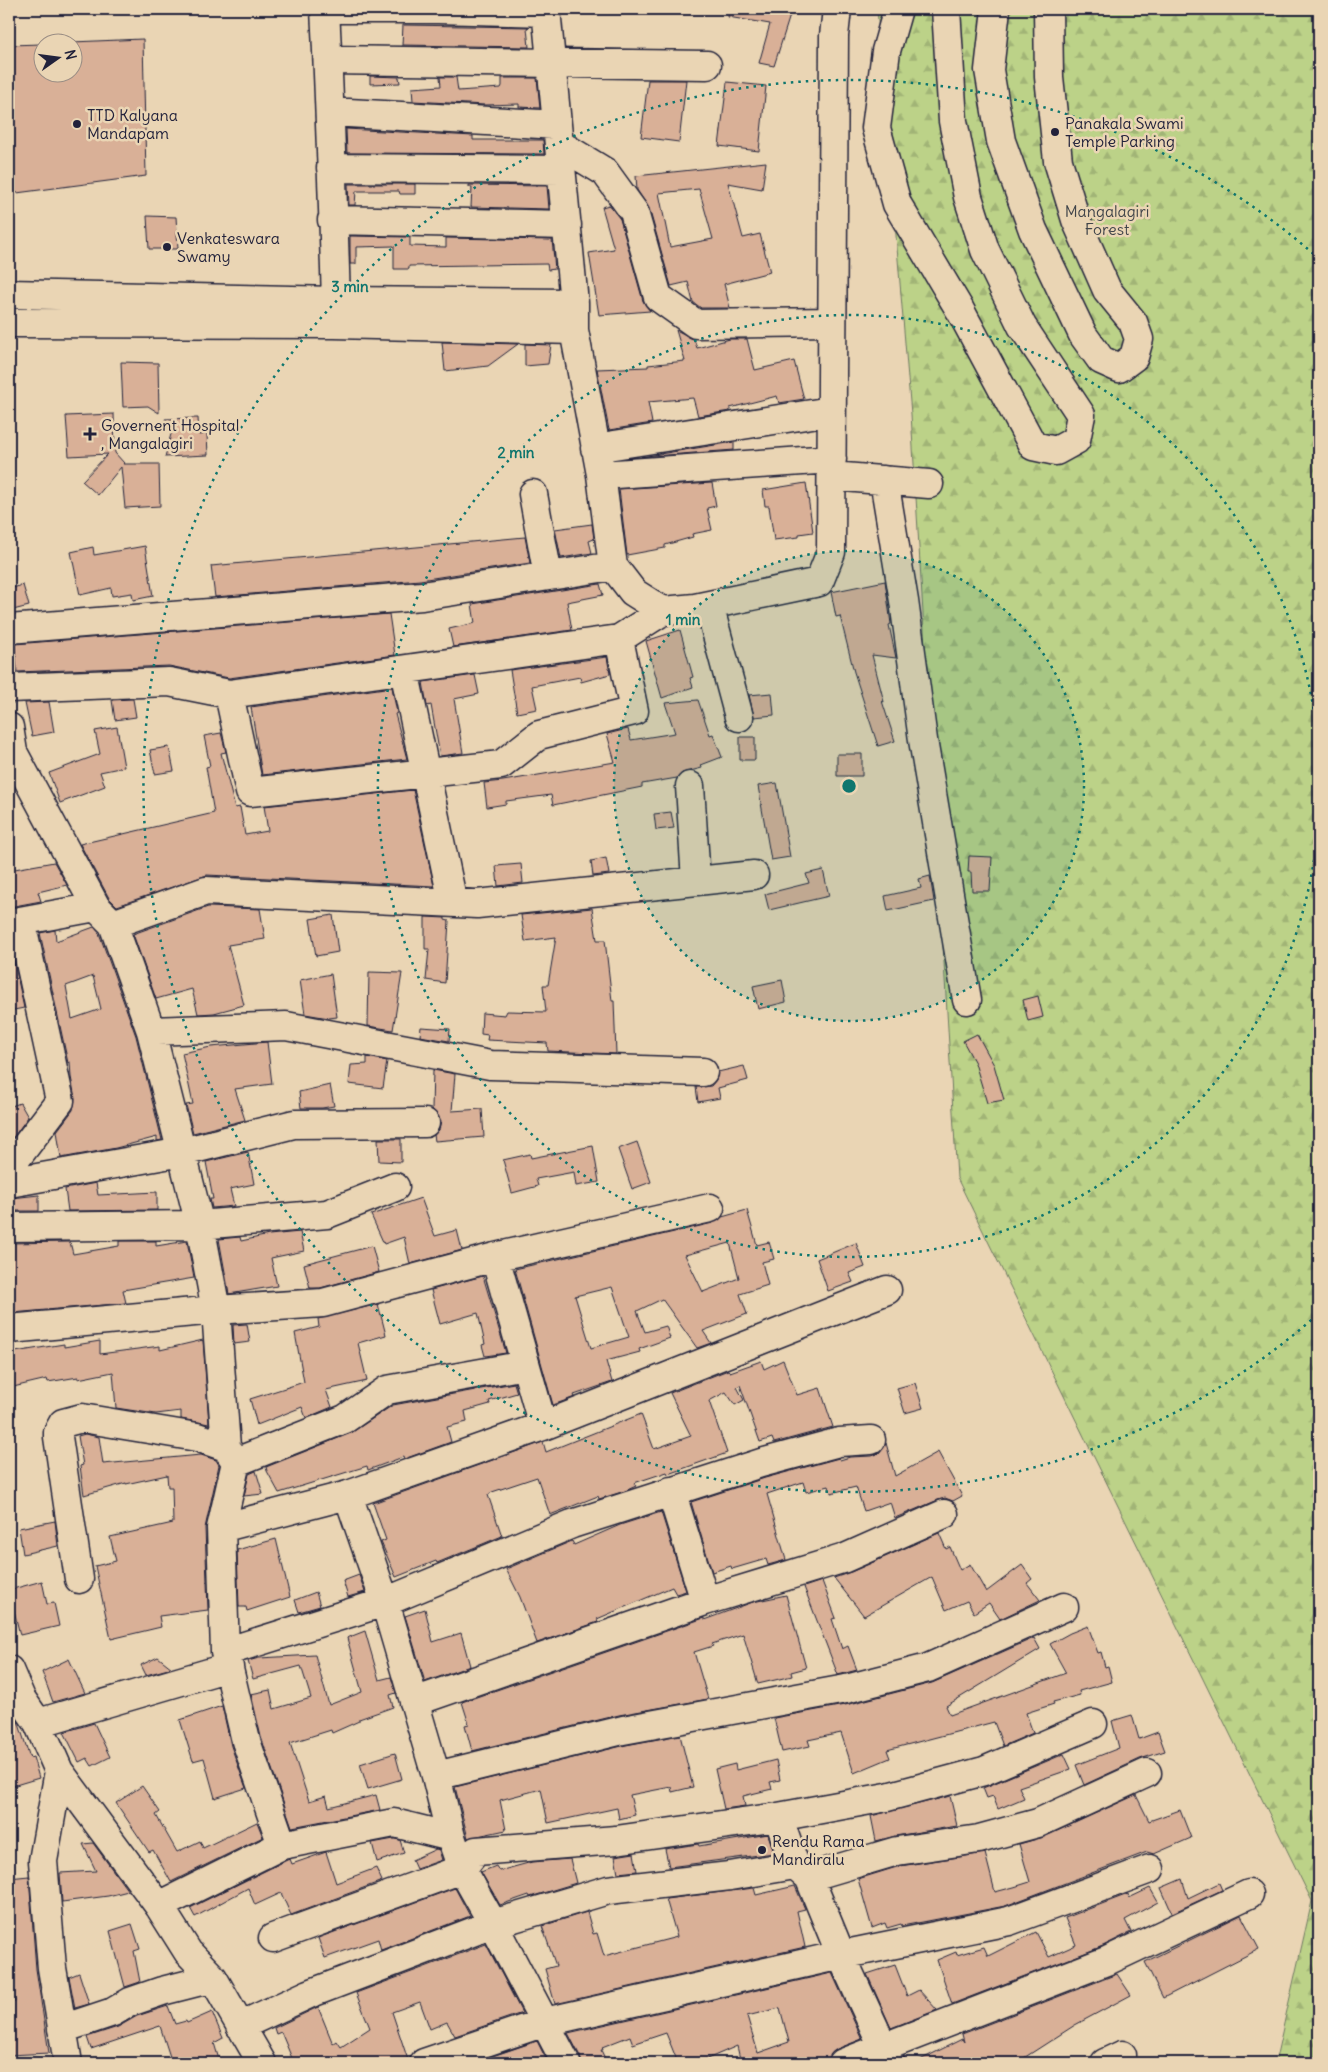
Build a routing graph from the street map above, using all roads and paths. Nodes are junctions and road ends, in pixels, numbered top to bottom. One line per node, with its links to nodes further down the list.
1 (325, 9): 7 (street); 8 (street)
2 (837, 9): 20 (street)
3 (898, 9): 4 (street)
4 (946, 9)
5 (996, 9): 6 (street)
6 (1048, 9)
7 (546, 10): 9 (street)
8 (328, 60): 9 (street); 11 (street)
9 (551, 62): 10 (street); 12 (street)
10 (707, 65)
11 (331, 112): 12 (street); 13 (street)
12 (559, 146): 13 (street); 15 (street); 20 (street)
13 (331, 168): 14 (street)
14 (332, 220): 15 (street); 17 (street)
15 (567, 225): 18 (street)
16 (9, 294): 19 (street)
17 (336, 301): 18 (street); 19 (street)
18 (574, 302): 22 (street)
19 (170, 310): 21 (street); 22 (street)
20 (832, 322): 23 (street)
21 (9, 323)
22 (574, 330): 24 (street)
23 (831, 410): 24 (street); 25 (street)
24 (595, 448): 26 (street)
25 (832, 468): 26 (street); 27 (street); 32 (street)
26 (601, 475): 30 (street)
27 (884, 480): 28 (street); 48 (street)
28 (929, 484)
29 (533, 494): 31 (street)
30 (613, 566): 31 (street); 33 (street)
31 (548, 576): 34 (street)
32 (709, 605): 33 (street); 39 (street)
33 (663, 612): 35 (street)
34 (9, 628)
35 (619, 640): 36 (street); 41 (street)
36 (404, 670): 38 (street); 41 (street)
37 (9, 688): 38 (street)
38 (229, 694): 41 (street)
39 (739, 717)
40 (9, 727): 46 (street)
41 (426, 773): 45 (street)
42 (690, 786): 44 (street)
43 (754, 875): 44 (street)
44 (696, 881): 45 (street)
45 (453, 903): 46 (street)
46 (104, 915): 47 (street); 49 (street)
47 (15, 922): 53 (street)
48 (967, 1000)
49 (151, 1031): 50 (street); 52 (street)
50 (703, 1072)
51 (425, 1123): 52 (street)
52 (182, 1152): 54 (street); 57 (street)
53 (9, 1168)
54 (9, 1183)
55 (395, 1187): 57 (street)
56 (710, 1208): 59 (street)
57 (200, 1225): 58 (street); 61 (street)
58 (9, 1228)
59 (494, 1257): 61 (street); 63 (street)
60 (887, 1290): 64 (street)
61 (216, 1310): 62 (street); 66 (street)
62 (9, 1329)
63 (524, 1365): 64 (street); 66 (street)
64 (543, 1426): 68 (street)
65 (871, 1440): 67 (street)
66 (231, 1454): 70 (street); 71 (street)
67 (671, 1492): 72 (street); 73 (street)
68 (348, 1495): 70 (street); 73 (street)
69 (944, 1514): 72 (street)
70 (221, 1528): 75 (street)
71 (79, 1579)
72 (705, 1601): 77 (street)
73 (385, 1602): 75 (street); 77 (street)
74 (1064, 1607): 82 (street)
75 (227, 1660): 78 (street); 85 (street)
76 (9, 1670): 78 (street)
77 (414, 1702): 82 (street)
78 (38, 1723): 80 (street)
79 (1093, 1724): 83 (street)
80 (59, 1771): 90 (street); 97 (street)
81 (1146, 1773): 88 (street)
82 (436, 1776): 84 (street)
83 (778, 1817): 87 (street); 88 (street)
84 (451, 1837): 85 (street); 87 (street)
85 (282, 1845): 90 (street)
86 (1150, 1868): 93 (street)
87 (462, 1869): 91 (street); 92 (street)
88 (802, 1871): 91 (street); 93 (street)
89 (1249, 1894): 98 (street)
90 (159, 1906): 94 (street)
91 (493, 1924): 95 (street); 96 (street)
92 (273, 1938)
93 (840, 1955): 95 (street); 98 (street)
94 (213, 1978): 96 (street); 97 (street)
95 (545, 2022): 101 (street); 102 (street)
96 (240, 2026): 100 (street)
97 (62, 2029): 99 (street)
98 (886, 2055): 103 (street)
99 (68, 2063)
100 (262, 2063)
101 (424, 2063)
102 (566, 2063)
103 (843, 2063)

